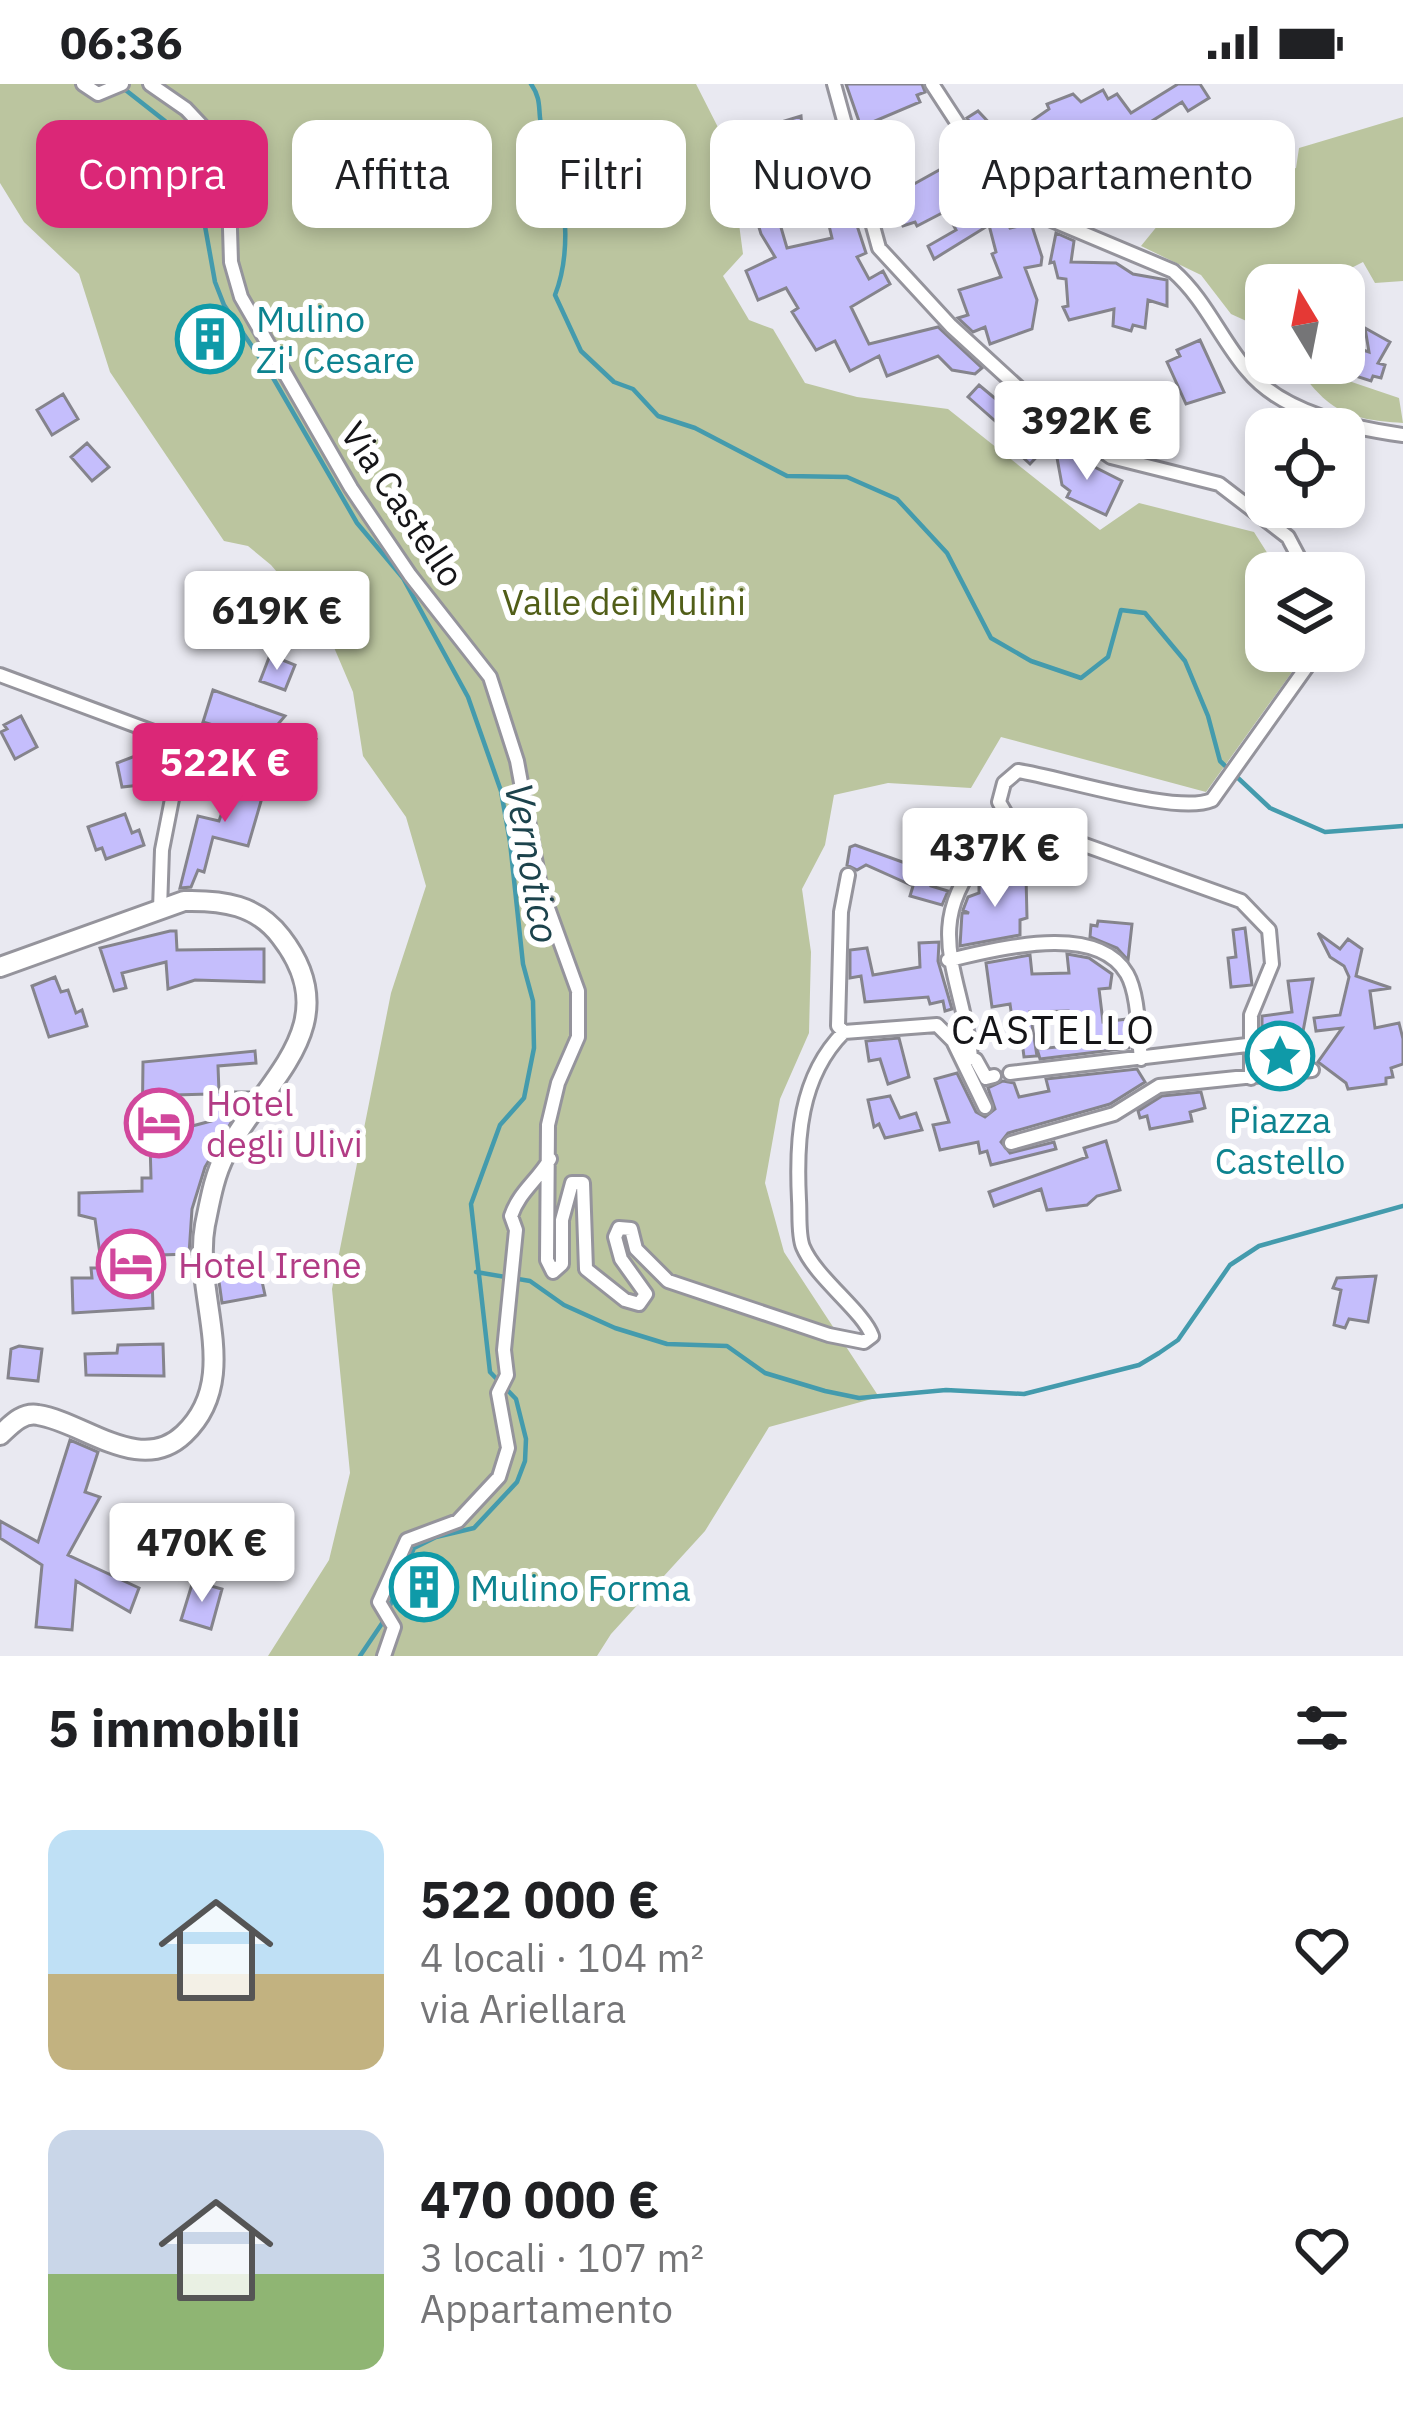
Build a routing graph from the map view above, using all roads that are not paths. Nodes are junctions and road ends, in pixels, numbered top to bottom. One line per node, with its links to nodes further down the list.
1 (83, 84): 2 (street)
2 (122, 84)
3 (150, 84): 25 (street, Via Castello)
4 (834, 84): 7 (street)
5 (932, 84): 6 (street)
6 (1403, 435)
7 (1296, 552)
8 (1305, 672): 16 (street)
9 (0, 675): 12 (street)
10 (980, 856): 13 (street)
11 (848, 875): 15 (street)
12 (160, 909): 14 (main road); 26 (main road)
13 (949, 960): 17 (street); 18 (street)
14 (0, 967)
15 (844, 1032): 17 (street); 25 (street, Via Castello)
16 (1247, 1045): 18 (street); 22 (street)
17 (964, 1054): 21 (street); 23 (street)
18 (1141, 1059): 20 (street)
19 (1312, 1070): 22 (street)
20 (1010, 1073)
21 (994, 1076)
22 (1251, 1078): 24 (street)
23 (986, 1107)
24 (1011, 1143)
25 (550, 1157): 27 (street)
26 (0, 1435)
27 (384, 1656)

